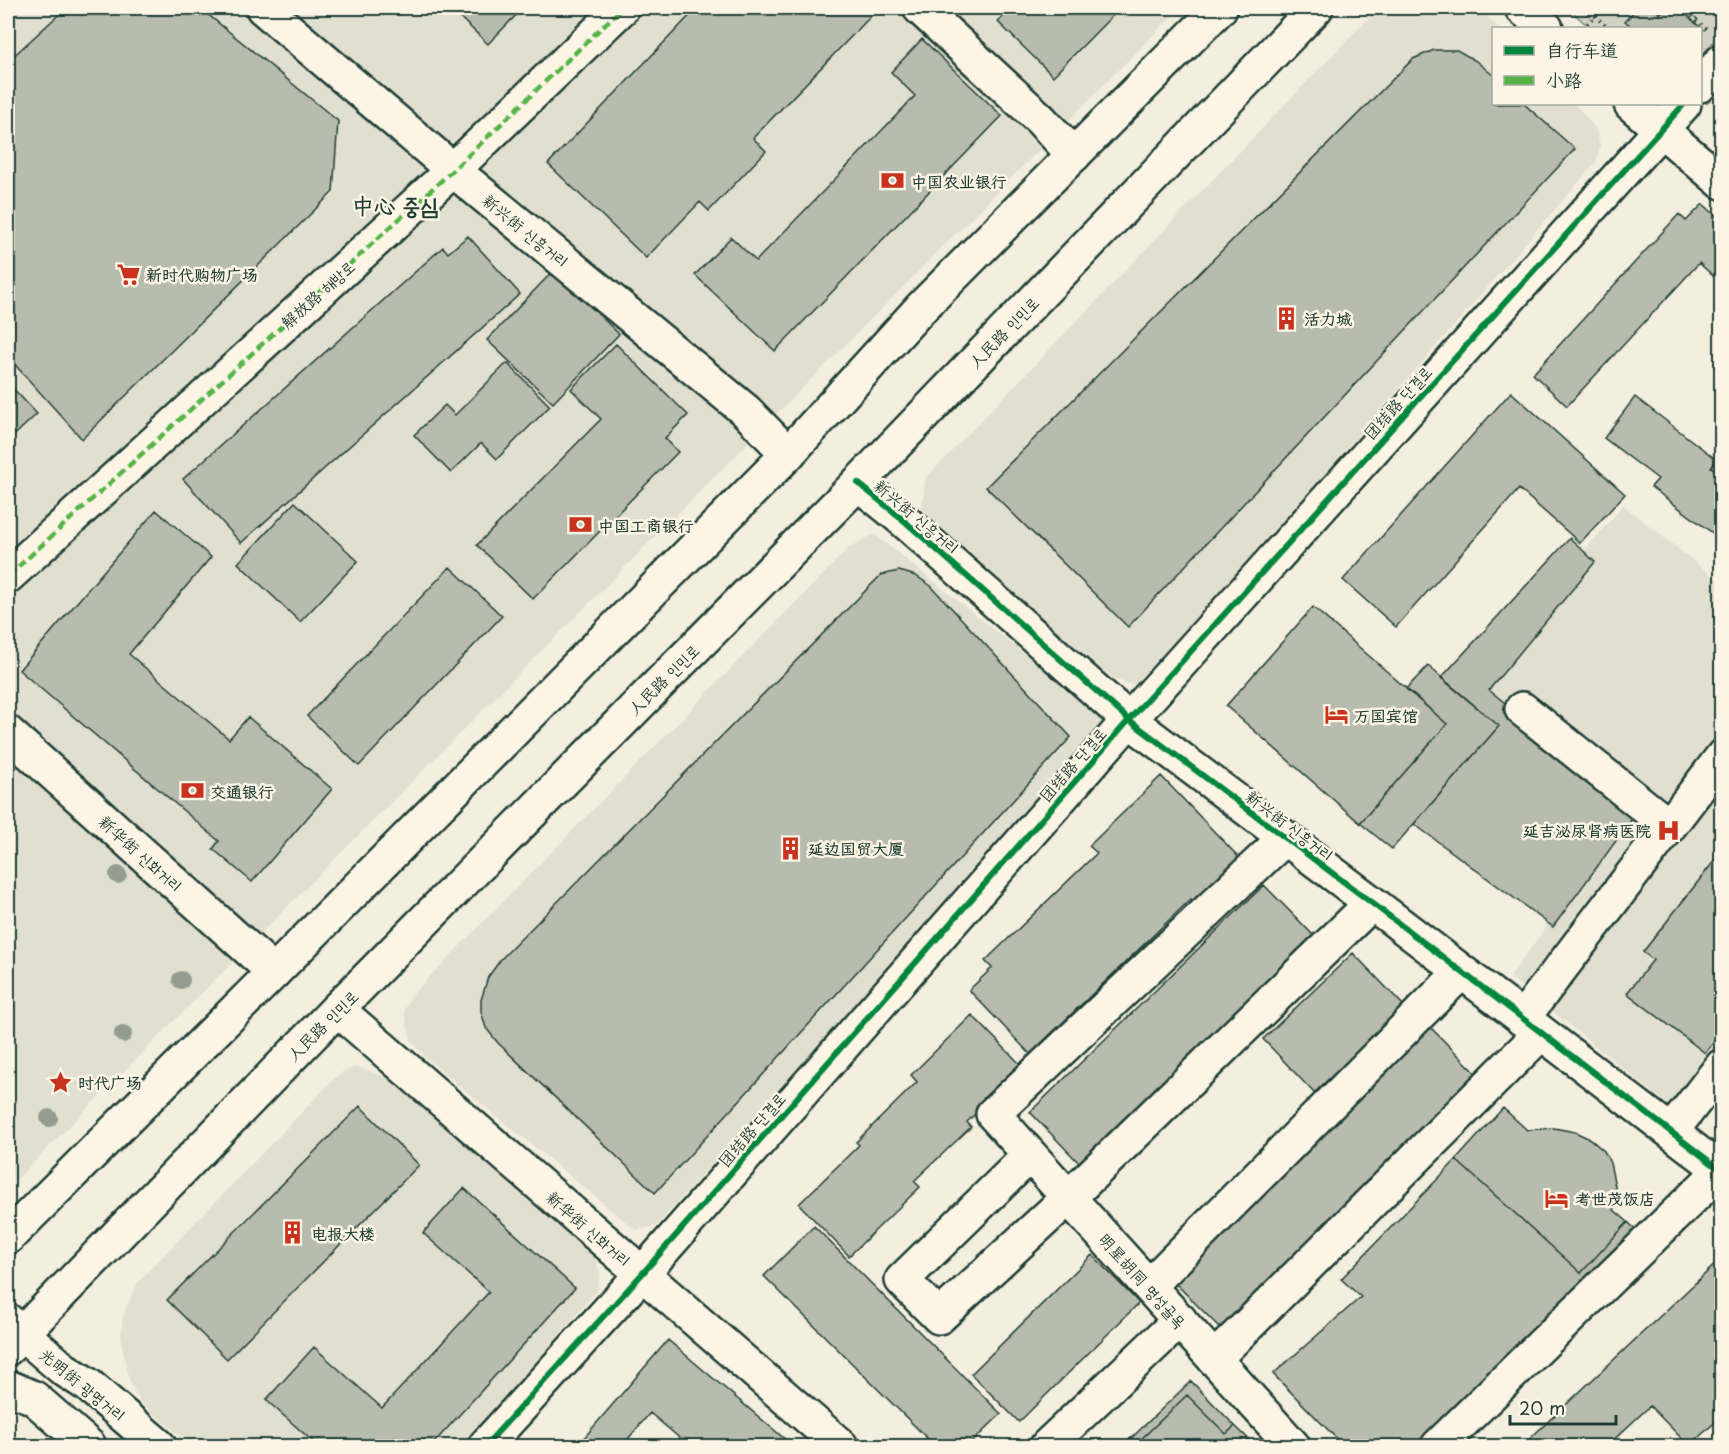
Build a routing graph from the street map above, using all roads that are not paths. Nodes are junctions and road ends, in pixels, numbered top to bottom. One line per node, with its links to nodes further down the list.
1 (263, 8): 14 (street, 新兴街 신흥거리)
2 (622, 8): 14 (street, 解放路 해방로)
3 (920, 8): 13 (street)
4 (1220, 8): 13 (street)
5 (1316, 8): 17 (street, 人民路 인민로)
6 (1522, 8): 7 (street)
7 (1545, 27)
8 (1718, 49): 9 (street)
9 (1702, 83)
10 (1632, 105): 12 (street)
11 (1683, 105): 12 (street, 团结路 단결로)
12 (1662, 129): 15 (street); 20 (street, 团结路 단결로)
13 (1074, 154): 16 (street)
14 (453, 170): 16 (street, 新兴街 신흥거리); 18 (street, 解放路 해방로)
15 (1722, 182)
16 (788, 454): 26 (street)
17 (858, 483): 20 (street, 新兴街 신흥거리); 28 (street, 人民路 인민로)
18 (8, 576)
19 (1522, 709): 23 (street)
20 (1129, 720): 24 (street, 新兴街 신흥거리); 36 (street, 团结路 단결로)
21 (8, 733): 26 (street, 新华街 신화거리)
22 (1722, 757): 23 (street)
23 (1669, 826): 29 (street)
24 (1285, 838): 25 (street, 新兴街 신흥거리); 32 (street, 明星胡同 명성골목)
25 (1372, 903): 27 (street, 新兴街 신흥거리); 34 (street)
26 (274, 972): 35 (street)
27 (1461, 972): 29 (street, 新兴街 신흥거리); 37 (street)
28 (337, 1009): 36 (street, 新华街 신화거리); 39 (street, 人民路 인민로)
29 (1531, 1026): 31 (street, 新兴街 신흥거리); 40 (street)
30 (1722, 1066): 31 (street)
31 (1671, 1132): 33 (street, 新兴街 신흥거리)
32 (1030, 1155): 34 (street, 明星胡同 명성골목); 34 (street)
33 (1721, 1171): 48 (street)
34 (1069, 1197): 37 (street, 明星胡同 명성골목)
35 (8, 1237)
36 (642, 1274): 44 (street, 团结路 단결로); 45 (street, 新华街 신화거리)
37 (1149, 1287): 38 (street, 明星胡同 명성골목)
38 (1180, 1320): 40 (street, 明星胡同 명성골목); 46 (street)
39 (12, 1334): 43 (street, 光明街 광명거리)
40 (1214, 1359): 47 (street, 明星胡同 명성골목)
41 (8, 1387): 42 (street)
42 (89, 1446)
43 (159, 1446)
44 (485, 1446)
45 (841, 1446)
46 (1047, 1446)
47 (1293, 1446)
48 (1438, 1446)

